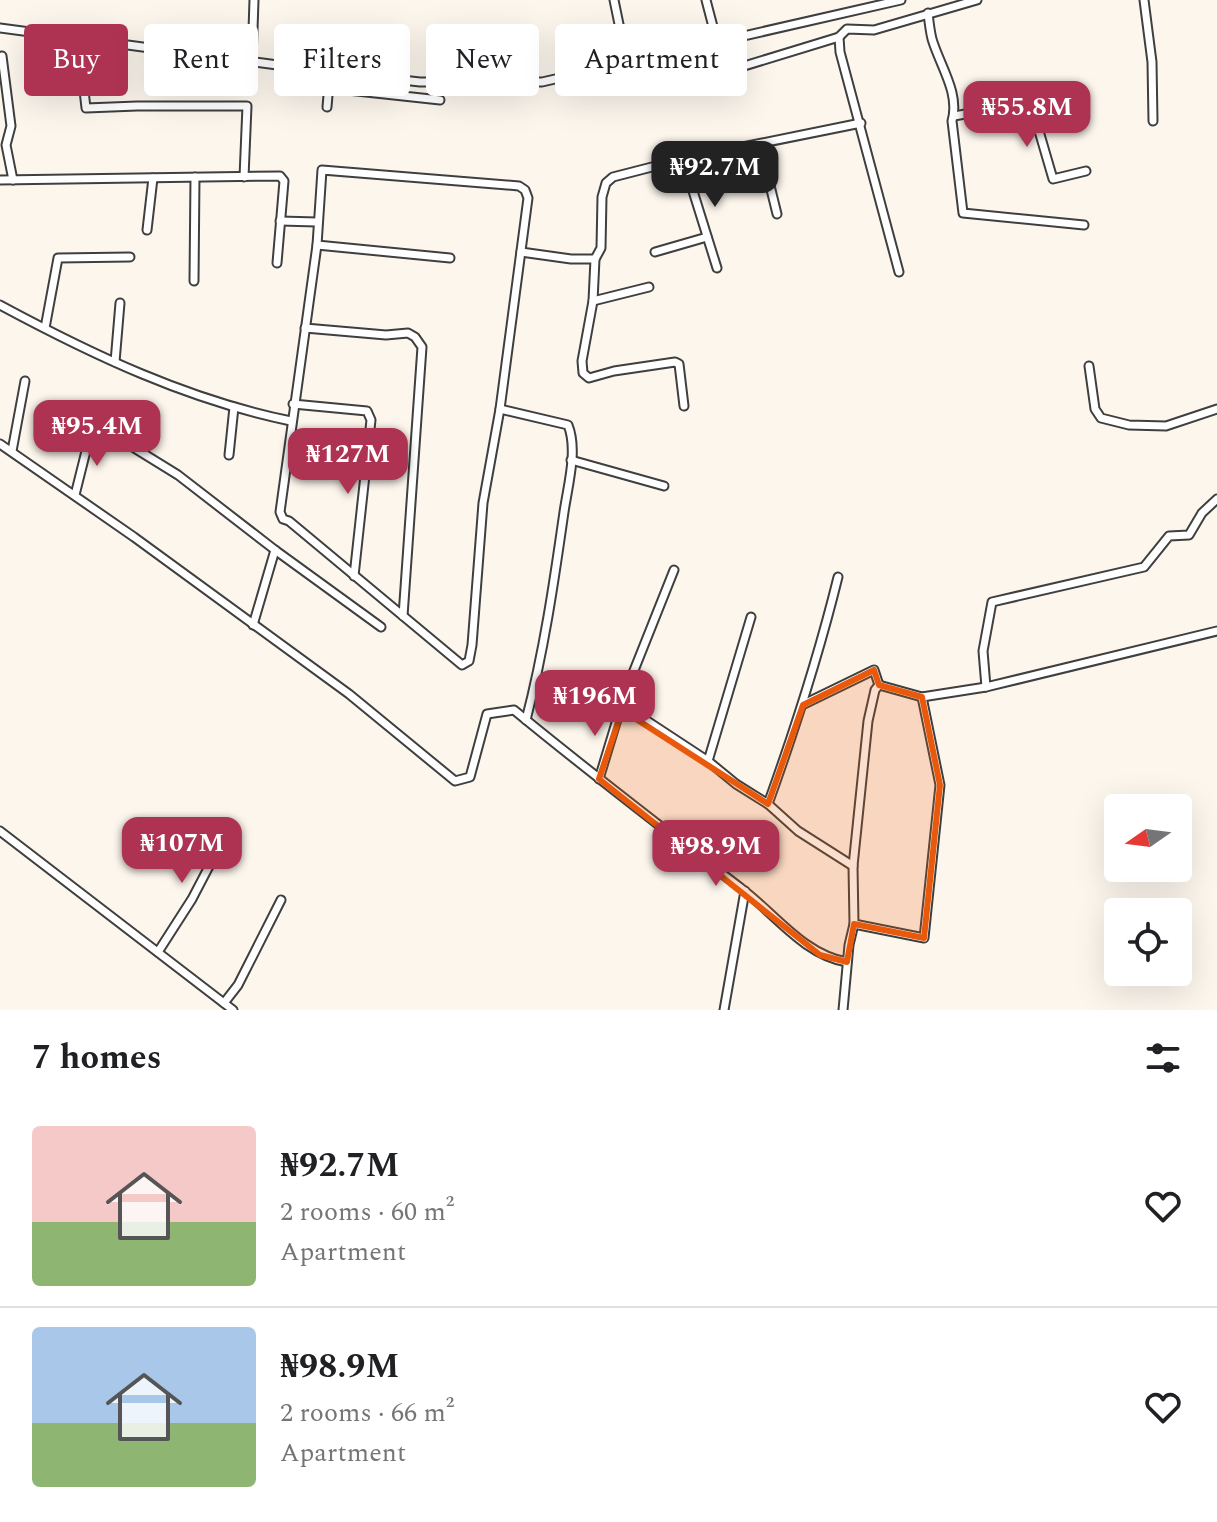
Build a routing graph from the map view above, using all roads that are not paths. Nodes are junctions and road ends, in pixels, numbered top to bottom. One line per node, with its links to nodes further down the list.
1 (254, 0): 8 (street)
2 (614, 0): 9 (street)
3 (706, 0): 10 (street)
4 (901, 0): 12 (street)
5 (977, 0): 7 (street)
6 (1144, 0): 25 (street)
7 (928, 13): 13 (street); 24 (street)
8 (253, 24)
9 (619, 24)
10 (712, 24)
11 (0, 28): 14 (street)
12 (747, 35)
13 (839, 37): 16 (street); 26 (street)
14 (144, 46)
15 (2, 56): 34 (street)
16 (747, 65)
17 (555, 79): 18 (street)
18 (410, 81)
19 (85, 96): 31 (street)
20 (328, 96): 23 (street)
21 (403, 96): 22 (street)
22 (440, 100)
23 (327, 107)
24 (954, 116): 29 (street); 38 (street)
25 (1153, 121)
26 (861, 123): 27 (street); 49 (street)
27 (760, 145): 28 (street); 35 (street)
28 (683, 159): 40 (street); 46 (street)
29 (1086, 171)
30 (195, 177): 31 (street); 32 (street); 50 (street)
31 (244, 177): 36 (street)
32 (153, 178): 34 (street); 39 (street)
33 (0, 180): 34 (street)
34 (13, 180)
35 (777, 214)
36 (280, 221): 37 (street); 47 (street)
37 (317, 222): 41 (street); 42 (street)
38 (1084, 225)
39 (147, 230)
40 (707, 237): 43 (street); 48 (street)
41 (317, 245): 45 (street); 56 (street)
42 (521, 252): 46 (street); 63 (street)
43 (655, 252)
44 (130, 257): 55 (street)
45 (450, 258)
46 (595, 259): 52 (street)
47 (277, 263)
48 (717, 268)
49 (899, 272)
50 (194, 281)
51 (649, 287): 52 (street)
52 (593, 301): 61 (street)
53 (120, 303): 57 (street)
54 (0, 305): 55 (street)
55 (45, 328): 57 (street)
56 (305, 328): 60 (street); 77 (street)
57 (115, 362): 62 (street)
58 (1089, 366): 64 (street)
59 (25, 381): 67 (street)
60 (293, 404): 65 (street); 75 (street)
61 (684, 406)
62 (234, 407): 65 (street); 68 (street)
63 (500, 409): 69 (street); 77 (street)
64 (1217, 409)
65 (291, 421): 75 (street)
66 (0, 444): 67 (street)
67 (12, 451): 71 (street)
68 (229, 455)
69 (571, 460): 70 (street); 87 (street)
70 (664, 486)
71 (75, 495): 73 (street); 79 (street)
72 (1217, 499): 83 (street)
73 (275, 550): 79 (street); 80 (street)
74 (674, 570): 86 (street)
75 (354, 576): 77 (street)
76 (838, 577): 85 (street)
77 (403, 616)
78 (751, 617): 88 (street)
79 (253, 625): 87 (street)
80 (381, 627)
81 (1217, 631): 83 (street)
82 (879, 685): 84 (street); 85 (street); 93 (street)
83 (986, 687): 84 (street)
84 (922, 697): 96 (street)
85 (803, 705): 90 (street)
86 (622, 710): 88 (street); 89 (street)
87 (526, 720): 89 (street)
88 (708, 761): 90 (street)
89 (599, 779): 94 (street)
90 (768, 804): 93 (street)
91 (228, 830): 97 (street)
92 (0, 831): 97 (street)
93 (853, 866): 96 (street)
94 (745, 891): 98 (street); 101 (street)
95 (281, 900): 99 (street)
96 (854, 924): 98 (street)
97 (158, 952): 99 (street)
98 (847, 962): 102 (street)
99 (224, 1003): 100 (street)
100 (233, 1010)
101 (724, 1010)
102 (843, 1010)

